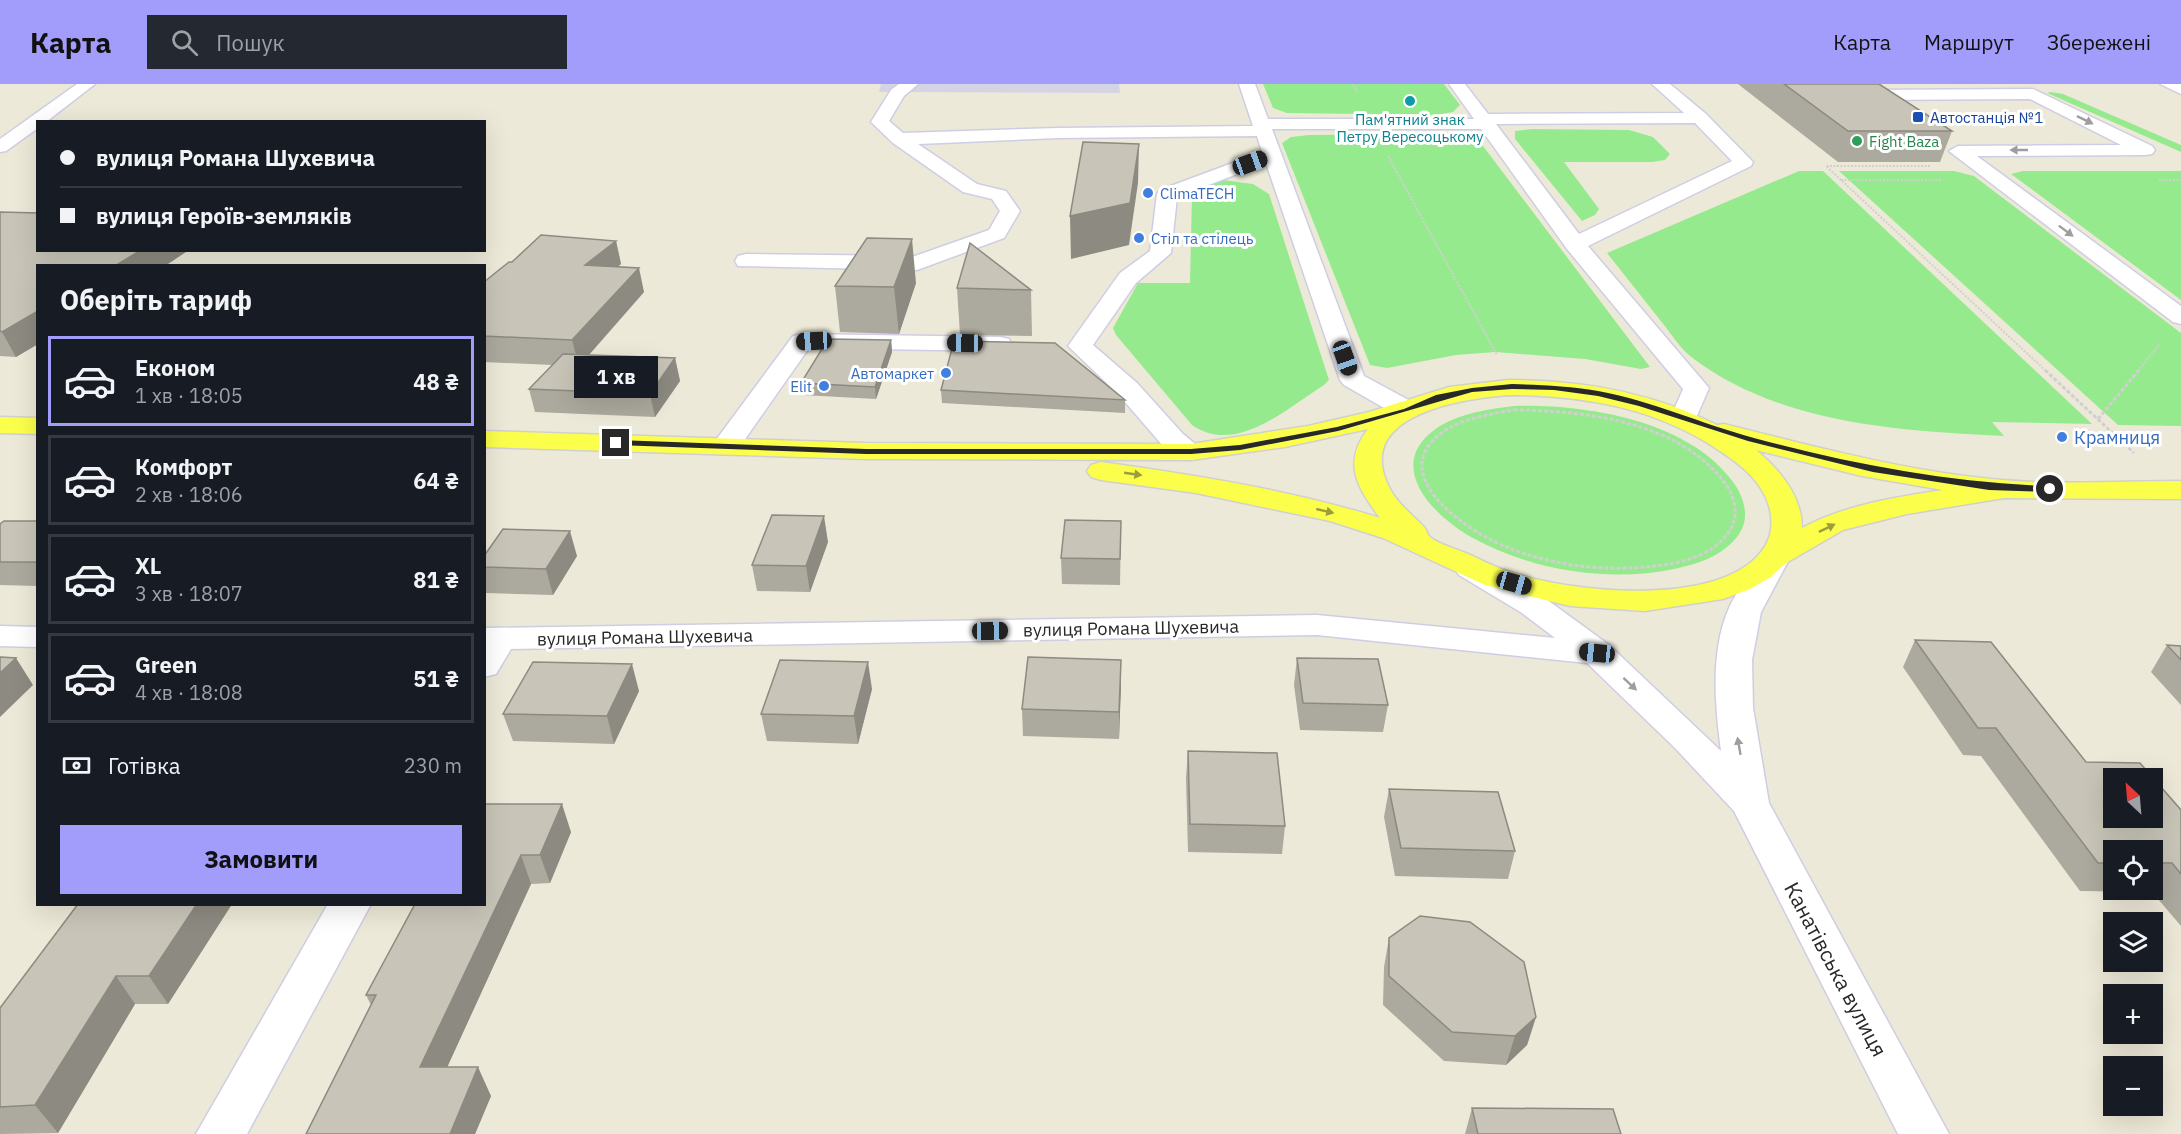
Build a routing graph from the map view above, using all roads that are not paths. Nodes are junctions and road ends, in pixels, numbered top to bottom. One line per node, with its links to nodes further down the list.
1 (87, 84): 10 (street)
2 (910, 84): 18 (street)
3 (1247, 84): 15 (street)
4 (1457, 84): 14 (street)
5 (1660, 84): 11 (street)
6 (1848, 84): 25 (street, one-way to 25)
7 (2168, 84): 8 (street)
8 (2181, 88)
9 (10, 117): 10 (street)
10 (40, 118): 12 (street)
11 (1700, 118): 14 (street); 23 (street)
12 (37, 120)
13 (36, 121): 19 (street)
14 (1484, 121): 15 (street); 23 (street)
15 (1263, 127): 16 (street); 22 (street)
16 (1216, 130): 17 (street); 20 (street)
17 (1058, 133): 18 (street); 21 (street)
18 (899, 139): 24 (street)
19 (0, 147)
20 (1152, 149)
21 (1074, 150)
22 (1271, 155): 27 (street); 34 (street)
23 (1575, 244): 28 (street)
24 (746, 261)
25 (2181, 317)
26 (1022, 344): 32 (street)
27 (1407, 410): 28 (main road); 34 (main road); 38 (main road)
28 (1683, 419): 35 (main road); 37 (main road)
29 (0, 425): 30 (main road)
30 (36, 426)
31 (486, 439): 32 (main road)
32 (726, 446): 33 (main road)
33 (866, 451): 34 (main road); 38 (main road, one-way to 38)
34 (1191, 452)
35 (2004, 489): 36 (main road); 37 (main road, one-way to 35)
36 (2181, 490)
37 (1775, 556): 38 (main road); 43 (street, one-way to 37)
38 (1463, 564): 42 (street)
39 (0, 636): 40 (street)
40 (36, 637)
41 (490, 648): 42 (street, вулиця Романа Шухевича)
42 (1597, 653): 43 (street, one-way to 43)
43 (1749, 803): 46 (street, Канатівська вулиця)
44 (349, 906): 45 (street)
45 (221, 1134)
46 (1924, 1134)

